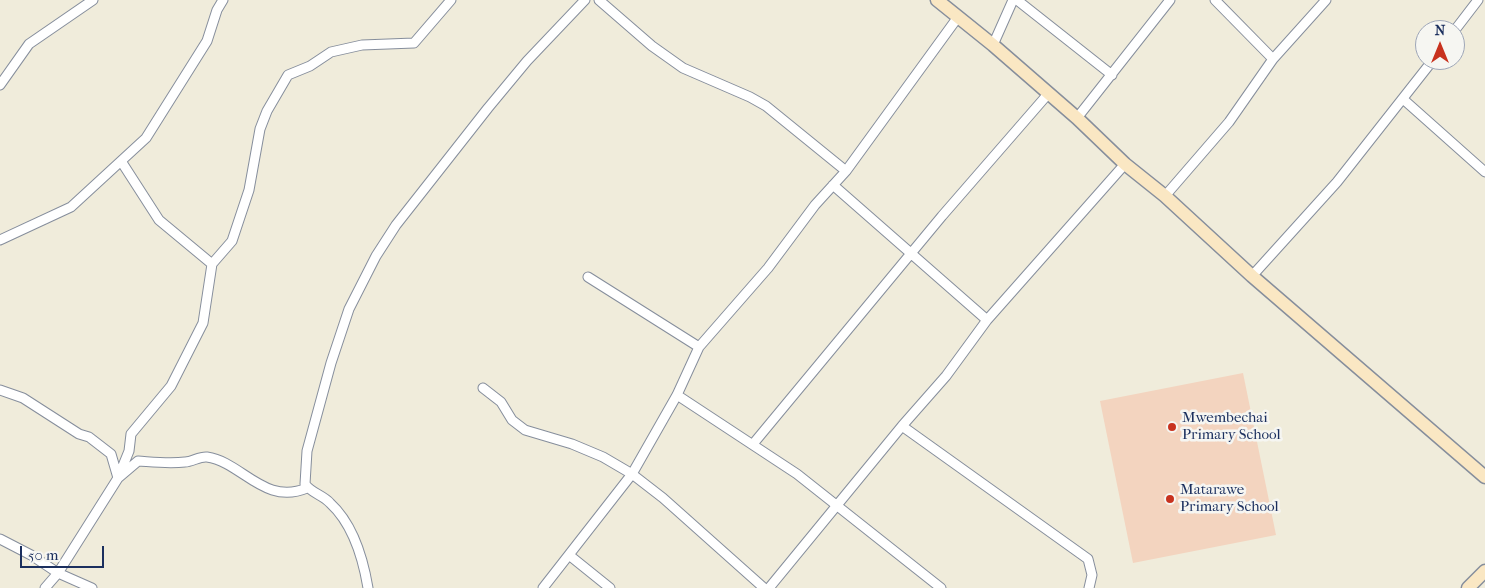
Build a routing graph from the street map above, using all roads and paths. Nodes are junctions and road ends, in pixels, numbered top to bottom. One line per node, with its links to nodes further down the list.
1 (80, 0): 2 (street)
2 (94, 0): 19 (street)
3 (223, 0): 23 (street)
4 (451, 0): 31 (street)
5 (585, 0): 44 (street)
6 (599, 0): 25 (street)
7 (937, 0): 13 (street)
8 (1015, 0): 15 (street); 18 (street)
9 (1170, 0): 18 (street)
10 (1215, 0): 16 (street)
11 (1326, 0): 16 (street)
12 (1478, 0): 14 (street)
13 (958, 17): 15 (street); 25 (street)
14 (1463, 20)
15 (993, 45): 20 (street)
16 (1273, 59): 28 (street)
17 (1425, 70): 21 (street)
18 (1112, 75): 22 (street)
19 (0, 85)
20 (1048, 94): 22 (street); 30 (street)
21 (1403, 99): 26 (street); 32 (street)
22 (1077, 118): 24 (street)
23 (121, 161): 29 (street); 31 (street)
24 (1125, 164): 28 (street); 34 (street)
25 (846, 171): 27 (street)
26 (1485, 172)
27 (833, 186): 30 (street); 35 (street)
28 (1165, 196): 32 (street)
29 (0, 240)
30 (911, 252): 34 (street); 40 (street)
31 (212, 264): 43 (street)
32 (1252, 276): 42 (street)
33 (588, 277): 35 (street)
34 (987, 320): 39 (street)
35 (699, 347): 38 (street)
36 (483, 388): 41 (street)
37 (0, 390): 43 (street)
38 (677, 395): 40 (street); 41 (street)
39 (902, 426): 45 (street); 58 (street)
40 (753, 444): 45 (street)
41 (632, 474): 47 (street); 55 (street)
42 (1485, 477)
43 (118, 478): 44 (street); 49 (street)
44 (307, 488): 52 (street)
45 (837, 507): 56 (street); 57 (street)
46 (0, 539): 49 (street)
47 (569, 556): 53 (street); 54 (street)
48 (1485, 571): 59 (street)
49 (58, 574): 50 (street); 51 (street)
50 (45, 588)
51 (92, 588)
52 (368, 588)
53 (543, 588)
54 (610, 588)
55 (764, 588)
56 (769, 588)
57 (940, 588)
58 (1089, 588)
59 (1468, 588)

